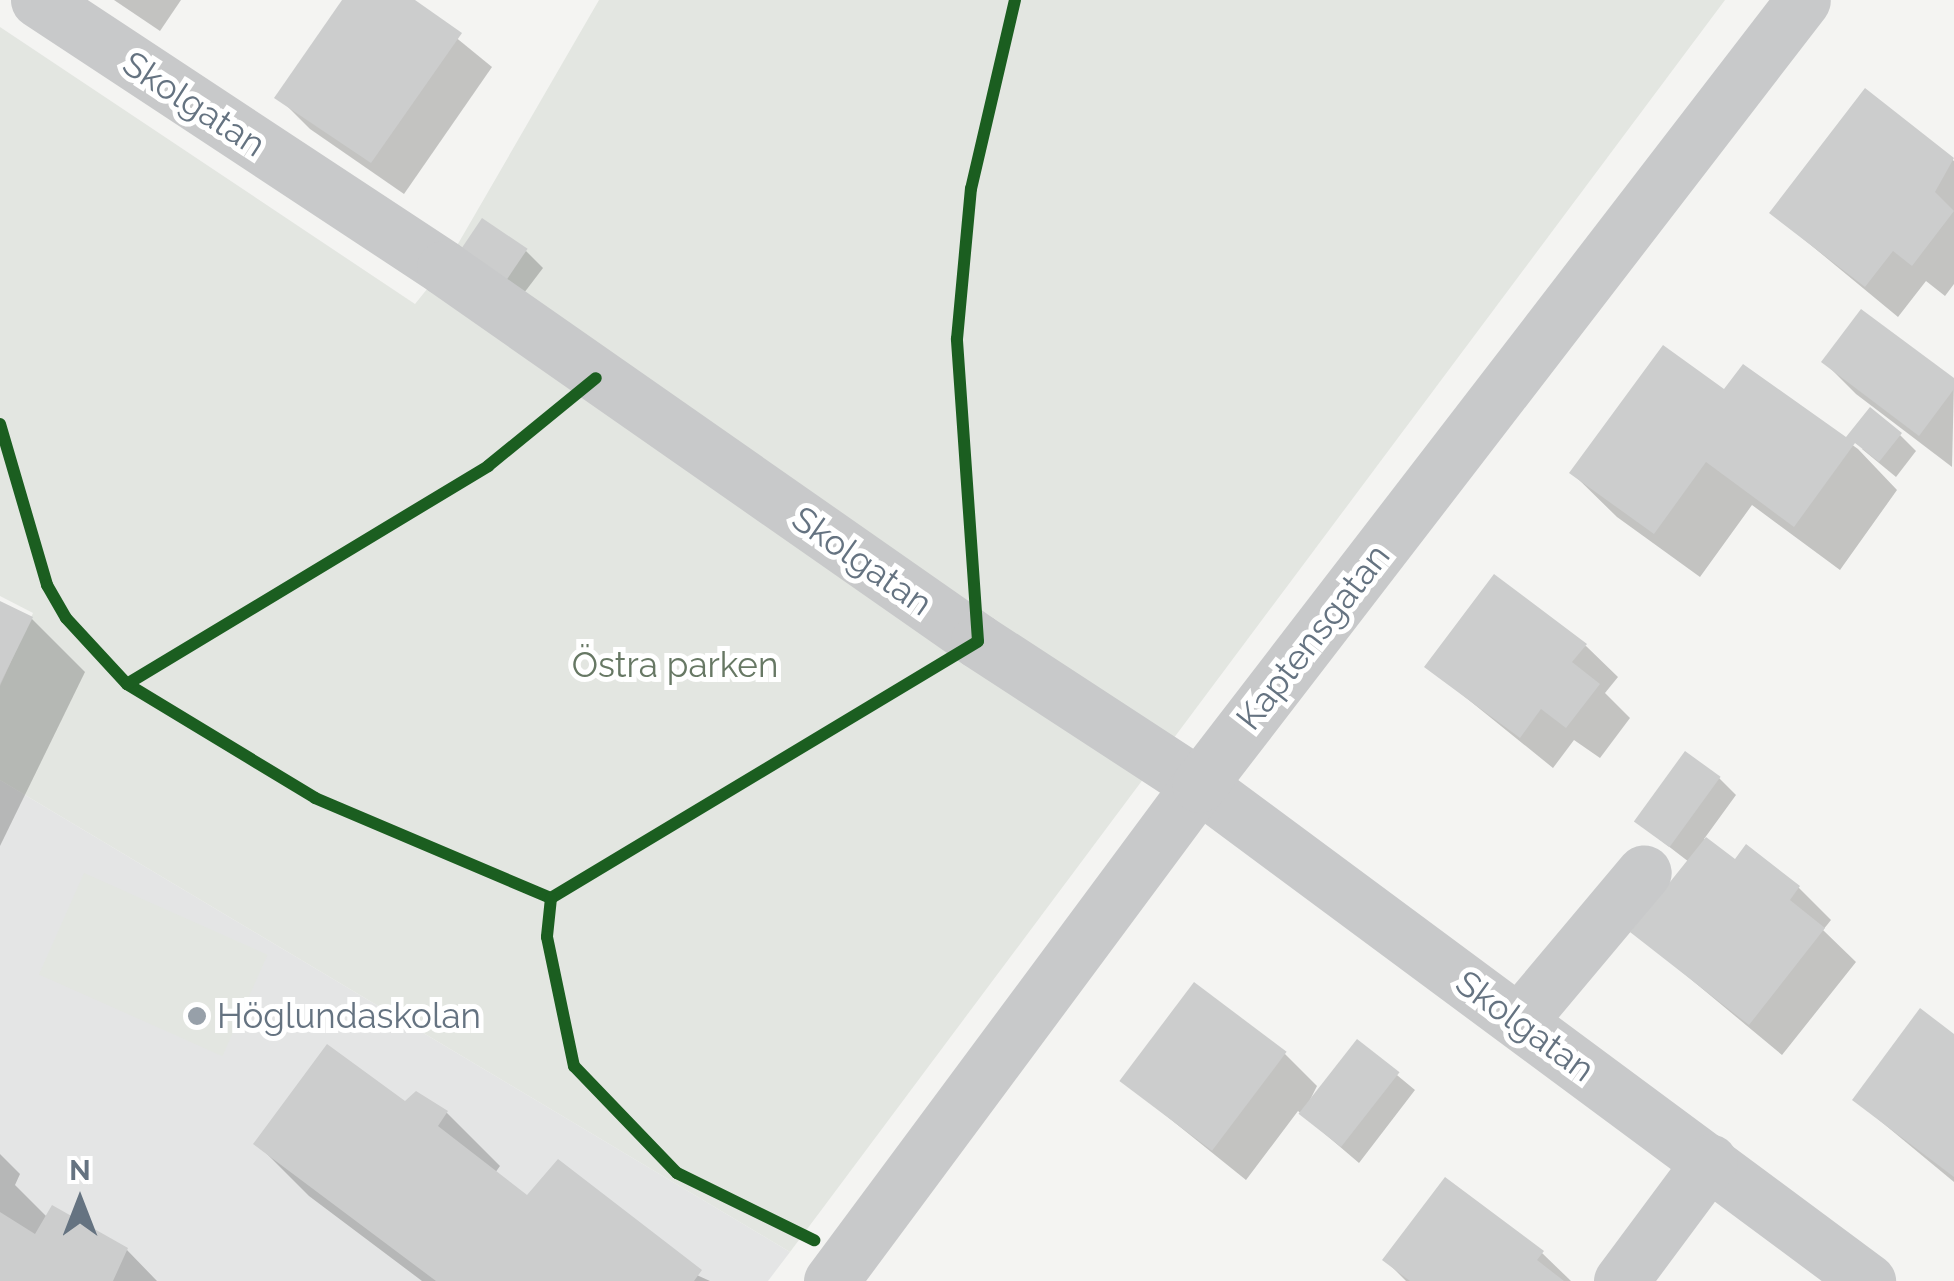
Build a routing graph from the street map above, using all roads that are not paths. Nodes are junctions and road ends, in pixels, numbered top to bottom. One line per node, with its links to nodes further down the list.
1 (38, 0): 3 (street, Skolgatan)
2 (1803, 0): 3 (street, Kaptensgatan)
3 (1199, 785): 5 (street, Skolgatan); 7 (street, Kaptensgatan)
4 (1644, 872): 5 (street)
5 (1520, 1021): 6 (street, Skolgatan)
6 (1710, 1161): 8 (street); 9 (street, Skolgatan)
7 (831, 1281)
8 (1621, 1281)
9 (1868, 1281)

